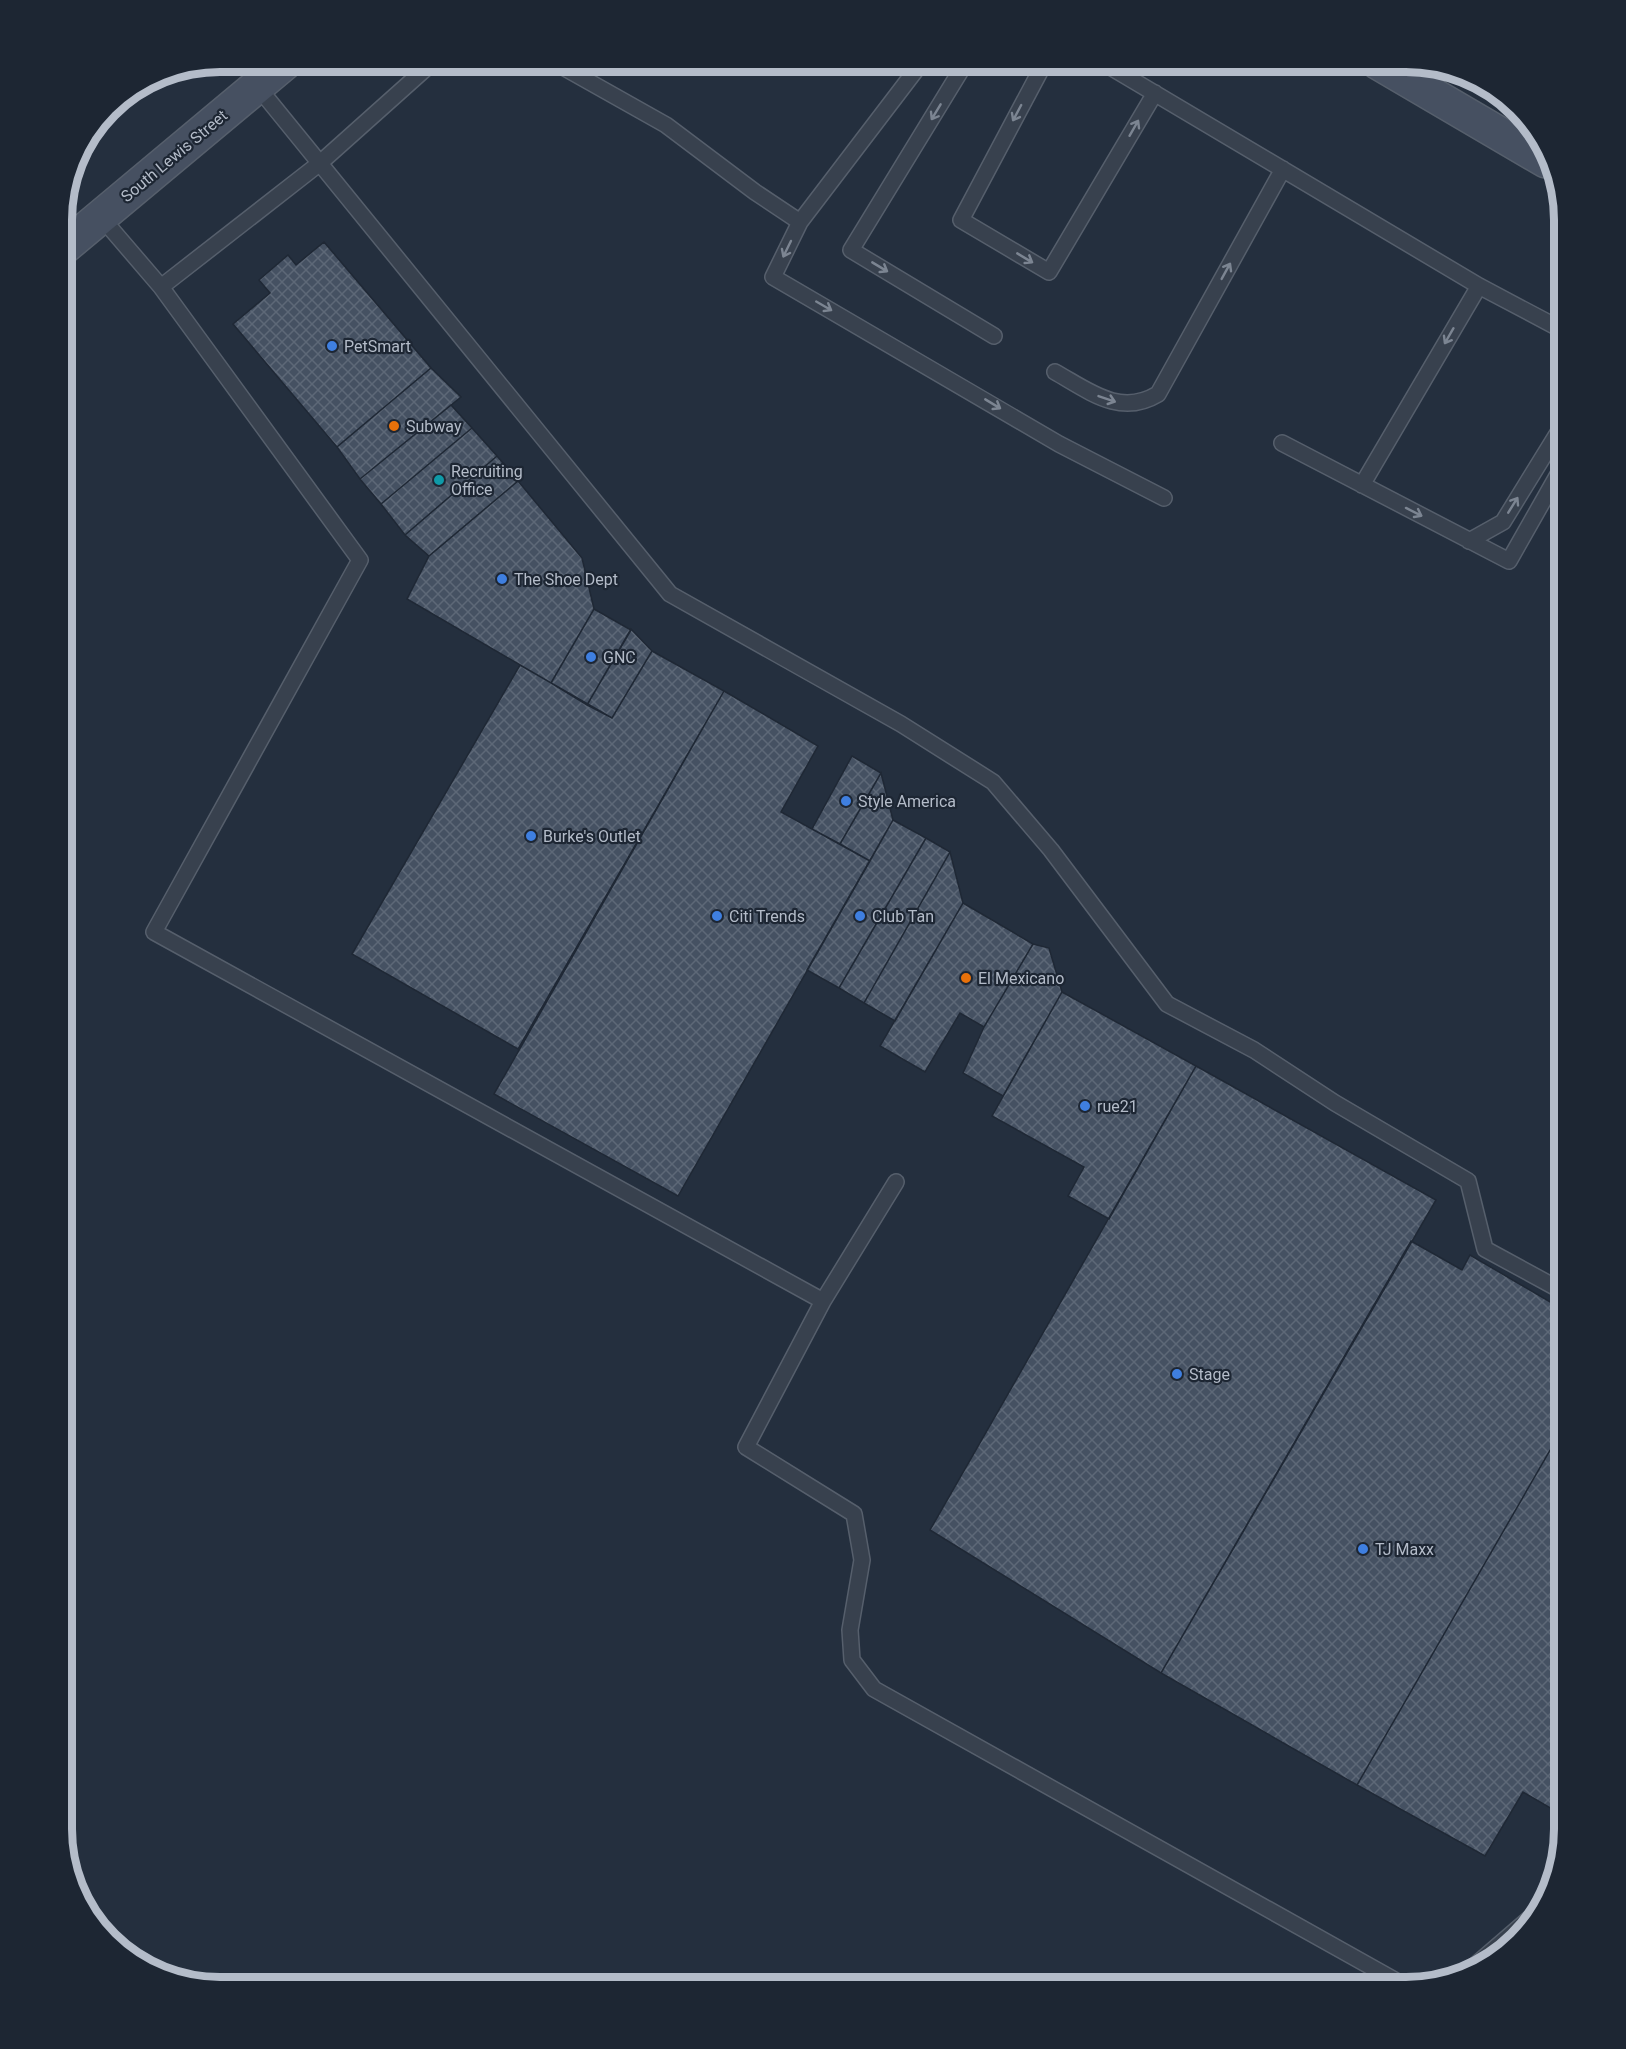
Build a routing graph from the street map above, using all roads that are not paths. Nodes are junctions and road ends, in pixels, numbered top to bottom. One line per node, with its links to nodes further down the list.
1 (273, 72): 9 (main road, South Lewis Street)
2 (422, 72): 12 (lane)
3 (572, 72): 15 (lane)
4 (914, 72): 15 (lane)
5 (960, 72): 20 (lane, one-way to 20)
6 (1040, 72): 10 (lane, one-way to 10)
7 (1119, 72): 10 (lane)
8 (1394, 72): 11 (main road)
9 (257, 86): 12 (lane); 14 (main road, South Lewis Street)
10 (1155, 93): 13 (lane)
11 (1539, 156)
12 (320, 163): 18 (lane); 29 (lane)
13 (1283, 169): 17 (lane); 21 (lane, one-way to 13)
14 (101, 217): 16 (main road, South Lewis Street); 18 (lane)
15 (800, 222): 26 (lane, one-way to 26)
16 (72, 241)
17 (1479, 286): 19 (lane); 25 (lane, one-way to 25)
18 (161, 287): 30 (lane)
19 (1554, 326)
20 (994, 336)
21 (1055, 372)
22 (1554, 439): 27 (lane, one-way to 22)
23 (1282, 443): 25 (lane)
24 (1554, 482): 27 (lane)
25 (1362, 485): 27 (lane, one-way to 27)
26 (1164, 498)
27 (1469, 541)
28 (896, 1182): 30 (lane)
29 (1554, 1286)
30 (823, 1300): 31 (lane)
31 (1389, 1977)

